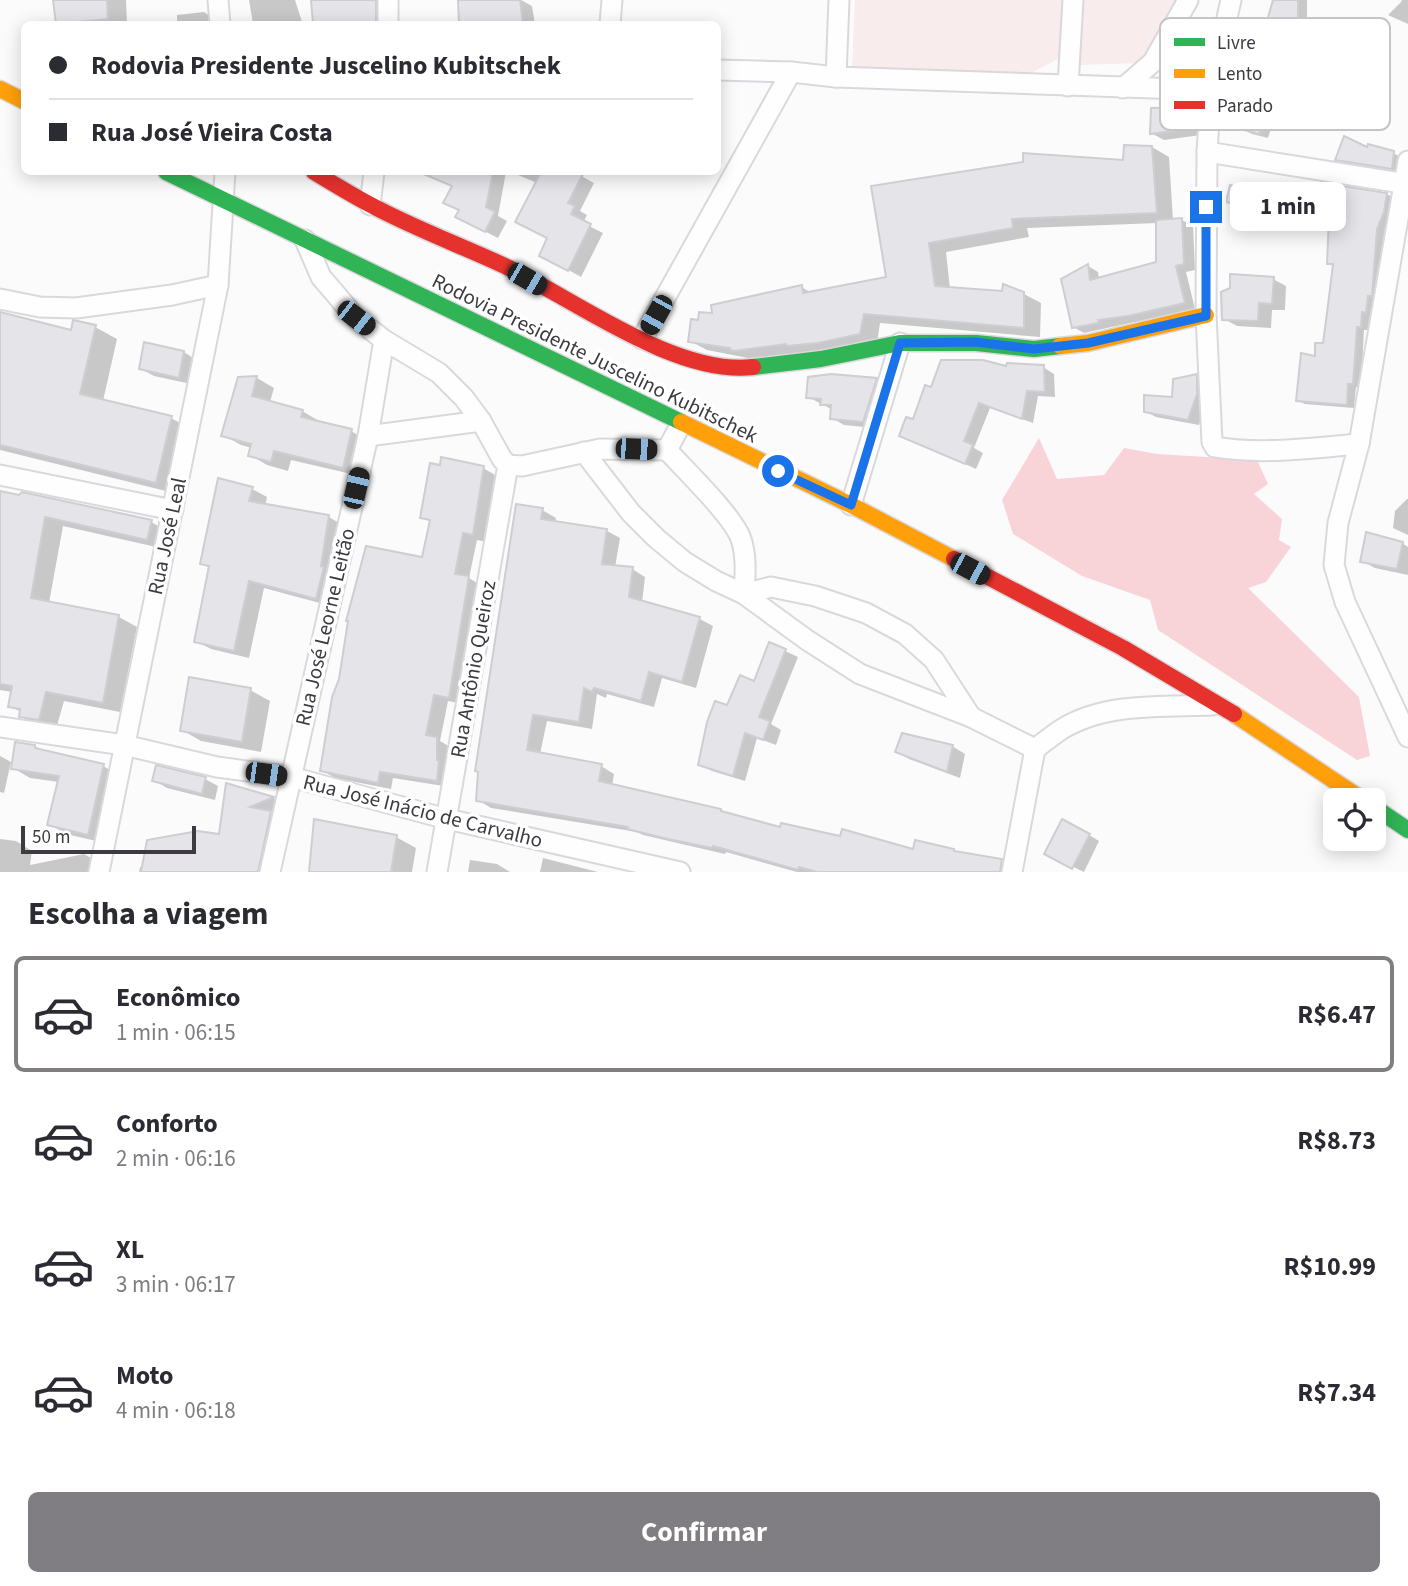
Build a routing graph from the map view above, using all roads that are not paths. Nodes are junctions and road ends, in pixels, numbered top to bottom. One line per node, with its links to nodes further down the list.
1 (218, 0): 10 (street)
2 (388, 0): 11 (street)
3 (612, 0): 12 (street)
4 (839, 0): 16 (street)
5 (1073, 0): 18 (street)
6 (1188, 0): 8 (street)
7 (1231, 0): 9 (street)
8 (1178, 18)
9 (1227, 18)
10 (220, 21)
11 (388, 21)
12 (610, 21)
13 (1160, 50): 20 (street)
14 (721, 70): 15 (street)
15 (791, 72): 16 (street); 37 (street)
16 (836, 77): 18 (street)
17 (21, 84): 19 (street)
18 (1068, 86): 20 (street)
19 (0, 87): 22 (main road)
20 (1124, 88): 21 (street)
21 (1160, 89)
22 (21, 99)
23 (1208, 130): 24 (street)
24 (1207, 152): 30 (street); 36 (street)
25 (1408, 161): 30 (street)
26 (172, 175): 31 (main road, Rodovia Presidente Juscelino Kubitschek)
27 (225, 175): 31 (street, Rua José Leal)
28 (319, 175): 32 (main road)
29 (374, 175): 32 (street)
30 (1406, 184): 43 (street)
31 (222, 199): 33 (main road, Rodovia Presidente Juscelino Kubitschek); 34 (street, Rua José Leal)
32 (370, 205): 37 (main road)
33 (305, 239): 38 (street); 41 (main road, Rodovia Presidente Juscelino Kubitschek)
34 (218, 285): 35 (street); 49 (street, Rua José Leal)
35 (0, 299)
36 (1206, 316): 39 (main road); 43 (street)
37 (642, 339): 39 (main road)
38 (384, 340): 40 (street); 42 (street, Rua José Leorne Leitão)
39 (900, 343): 48 (street)
40 (481, 421): 42 (street); 46 (street)
41 (681, 424): 44 (street); 48 (main road, Rodovia Presidente Juscelino Kubitschek)
42 (368, 436): 57 (street, Rua José Leorne Leitão)
43 (1359, 444): 54 (street)
44 (667, 450): 45 (street); 50 (street)
45 (584, 452): 46 (street); 50 (street)
46 (508, 465): 60 (street, Rua Antônio Queiroz)
47 (0, 475): 49 (street)
48 (851, 505): 51 (main road, Rodovia Presidente Juscelino Kubitschek)
49 (173, 510): 55 (street, Rua José Leal)
50 (744, 594): 52 (street); 52 (street)
51 (1221, 705): 56 (street); 58 (main road, Rodovia Presidente Juscelino Kubitschek)
52 (971, 717): 56 (street)
53 (0, 727): 55 (street, Rua José Inácio de Carvalho)
54 (1408, 737)
55 (124, 745): 57 (street, Rua José Inácio de Carvalho); 62 (street, Rua José Leal)
56 (1035, 749): 66 (street)
57 (291, 777): 60 (street, Rua José Inácio de Carvalho); 63 (street, Rua José Leorne Leitão)
58 (1345, 788)
59 (1386, 815): 61 (main road)
60 (447, 819): 64 (street, Rua Antônio Queiroz); 65 (street, Rua José Inácio de Carvalho)
61 (1408, 830)
62 (99, 872)
63 (270, 872)
64 (437, 872)
65 (680, 872)
66 (1012, 872)

